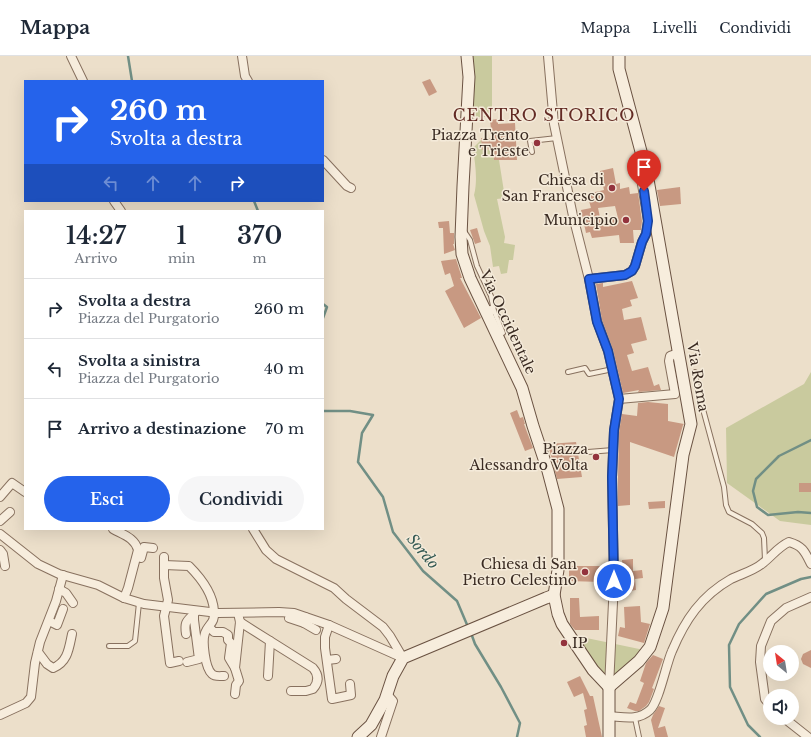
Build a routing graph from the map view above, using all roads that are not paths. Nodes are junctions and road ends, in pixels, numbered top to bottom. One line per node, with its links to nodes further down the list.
1 (72, 56): 6 (street)
2 (242, 56): 7 (street)
3 (467, 56): 13 (main road, Via Occidentale)
4 (548, 56): 8 (street)
5 (619, 56): 11 (main road, Via Roma)
6 (83, 80)
7 (247, 80)
8 (557, 138): 9 (lane); 14 (street)
9 (532, 152)
10 (324, 161): 12 (street)
11 (643, 162): 14 (street); 18 (main road, Via Roma)
12 (351, 188)
13 (461, 228): 15 (main road, Via Occidentale); 16 (lane)
14 (589, 279): 19 (street)
15 (481, 300): 16 (lane); 39 (main road, Via Occidentale)
16 (494, 311): 17 (lane)
17 (503, 333)
18 (678, 354): 22 (street); 68 (main road, Via Roma)
19 (613, 369): 20 (lane); 22 (street)
20 (568, 372)
21 (695, 372): 34 (lane)
22 (619, 399): 23 (street)
23 (614, 450): 24 (lane); 68 (street)
24 (588, 452)
25 (24, 491): 26 (street)
26 (0, 497)
27 (10, 512): 28 (street)
28 (0, 521)
29 (116, 530): 41 (street)
30 (254, 530): 61 (street)
31 (0, 534): 37 (street)
32 (153, 548): 41 (street)
33 (0, 550): 36 (street)
34 (765, 561): 35 (street); 75 (street)
35 (810, 563)
36 (4, 566)
37 (63, 575): 38 (street); 41 (street)
38 (59, 589): 43 (street); 51 (street)
39 (550, 596): 61 (main road); 68 (main road)
40 (811, 597): 69 (street)
41 (127, 599): 42 (street)
42 (139, 602): 44 (street); 59 (lane)
43 (73, 603)
44 (167, 607): 46 (street); 46 (street); 47 (street)
45 (63, 609): 51 (street)
46 (196, 613): 47 (street); 57 (street)
47 (214, 613): 48 (street); 54 (street)
48 (238, 613): 50 (street); 52 (street)
49 (289, 618): 50 (street)
50 (304, 620): 53 (street); 55 (street)
51 (49, 622): 60 (street)
52 (240, 622): 58 (street); 64 (street)
53 (329, 625): 61 (street); 63 (street)
54 (209, 627): 64 (street); 65 (street)
55 (316, 630)
56 (72, 634): 60 (street)
57 (186, 634)
58 (270, 641): 66 (street); 70 (street)
59 (109, 646)
60 (38, 652): 73 (street)
61 (403, 658): 72 (main road)
62 (336, 659): 63 (street)
63 (327, 660): 67 (street)
64 (235, 668): 71 (street)
65 (224, 676)
66 (268, 676)
67 (350, 684)
68 (609, 687): 74 (main road)
69 (764, 689)
70 (291, 691)
71 (235, 694)
72 (387, 694): 77 (main road); 78 (street)
73 (0, 715)
74 (609, 716): 75 (street); 79 (main road)
75 (635, 718): 80 (lane)
76 (793, 725): 81 (street)
77 (358, 737)
78 (381, 737)
79 (609, 737)
80 (639, 737)
81 (808, 737)

